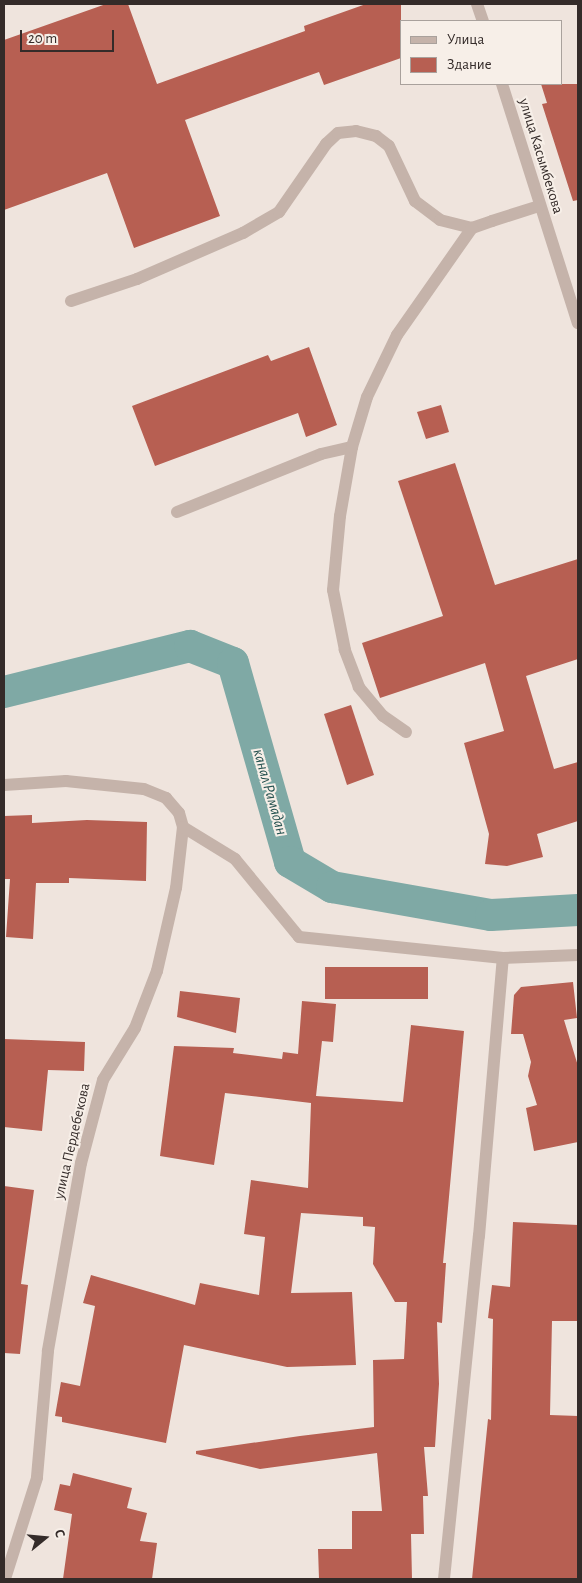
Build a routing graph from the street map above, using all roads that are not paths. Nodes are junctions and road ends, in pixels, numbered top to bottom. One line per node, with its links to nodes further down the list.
1 (478, 4): 2 (street)
2 (483, 20)
3 (502, 85): 4 (street, улица Касымбекова)
4 (539, 206): 5 (street); 7 (street, улица Касымбекова)
5 (472, 228): 6 (street); 8 (street)
6 (71, 301)
7 (578, 323)
8 (352, 447): 9 (street); 10 (street)
9 (177, 512)
10 (406, 732)
11 (4, 785): 12 (street)
12 (183, 826): 14 (street); 15 (street, улица Пердебекова)
13 (578, 955): 14 (street)
14 (503, 958): 16 (street)
15 (6, 1579)
16 (444, 1579)

